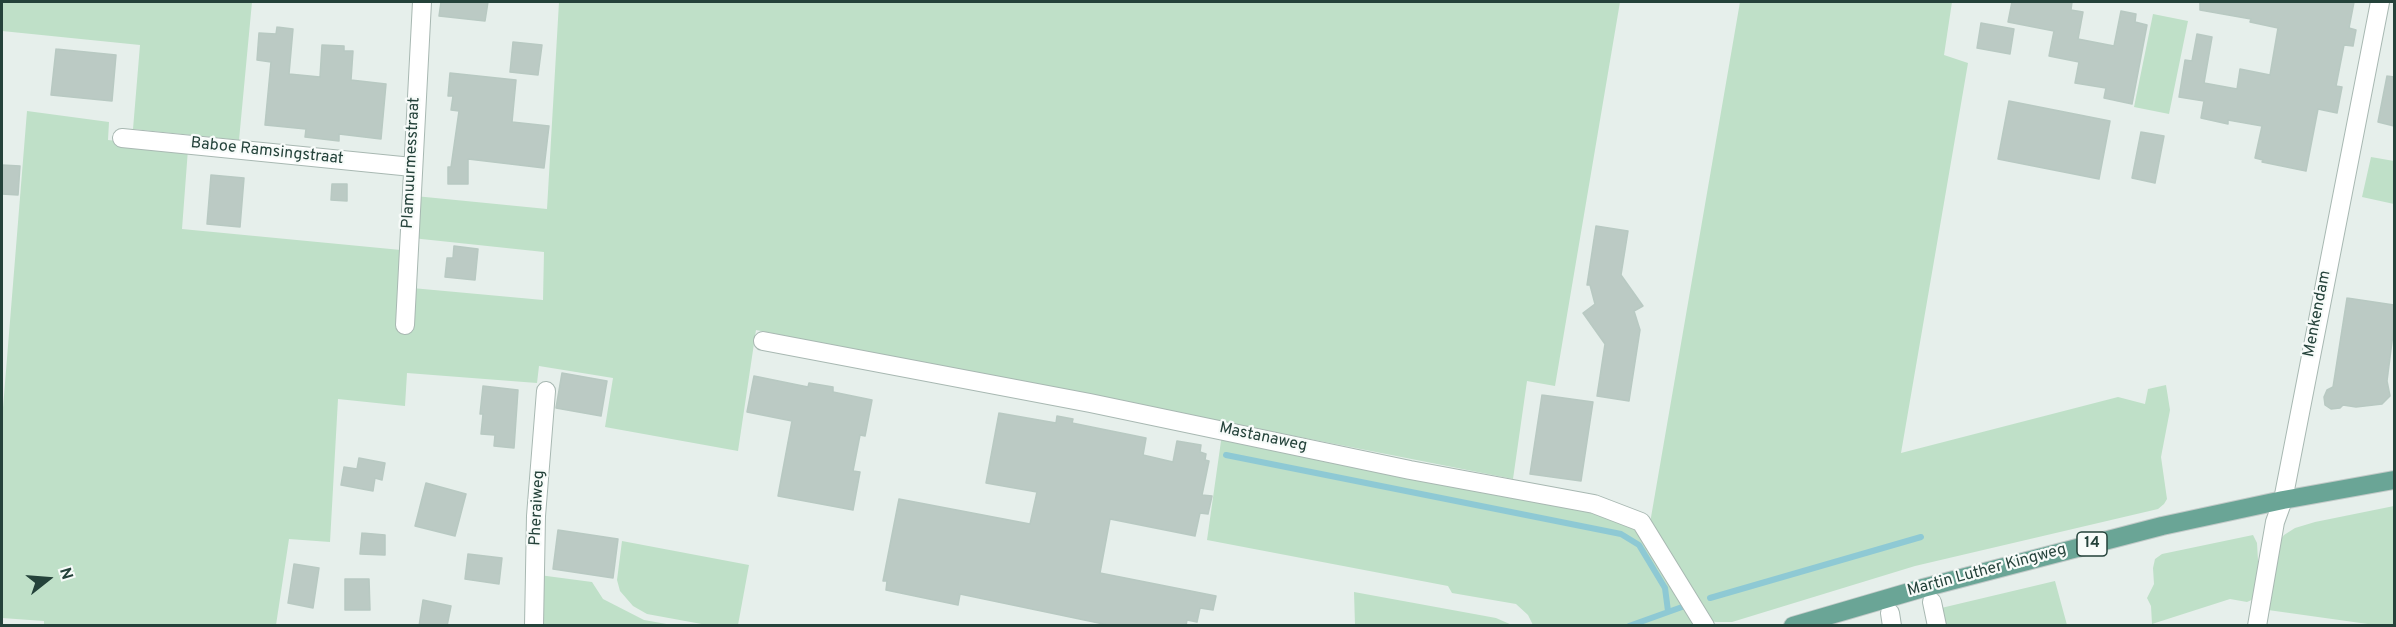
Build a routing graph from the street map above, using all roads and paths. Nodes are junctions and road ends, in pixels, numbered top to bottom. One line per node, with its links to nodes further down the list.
1 (422, 2): 4 (street, Plamuurmesstraat)
2 (2380, 2): 9 (street, Menkendam)
3 (122, 138): 4 (street, Baboe Ramsingstraat)
4 (412, 167): 5 (street, Plamuurmesstraat)
5 (405, 325)
6 (763, 341): 12 (street, Mastanaweg)
7 (546, 391): 11 (street, Pheraiweg)
8 (2394, 480): 9 (main road, Martin Luther Kingweg / 14)
9 (2283, 500): 13 (main road, Martin Luther Kingweg / 14); 15 (street, Menkendam)
10 (1932, 602): 14 (street)
11 (534, 626)
12 (1705, 626)
13 (1793, 626)
14 (1937, 626)
15 (2257, 626)

